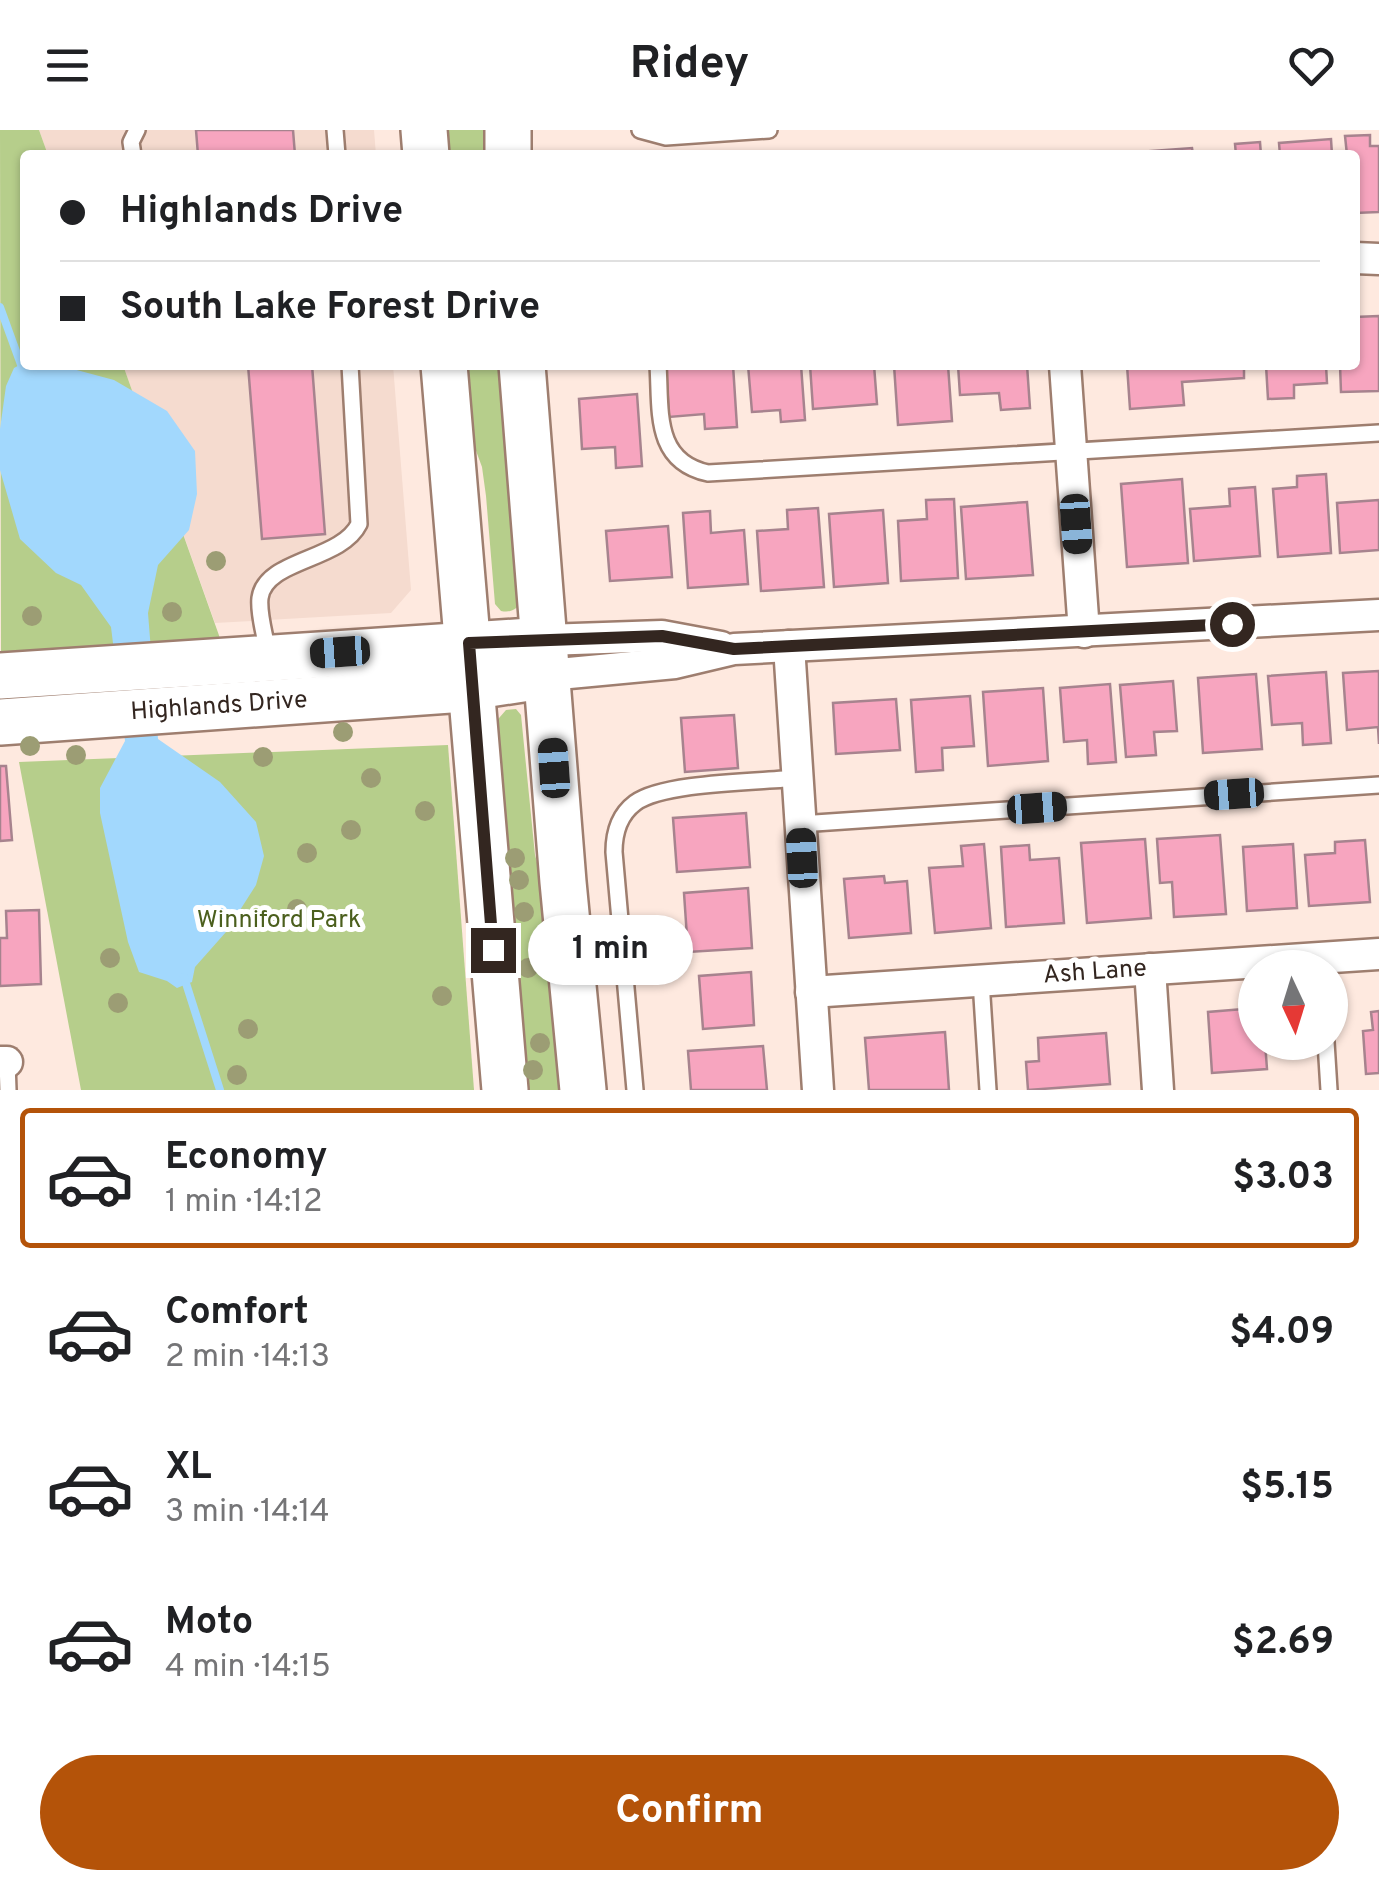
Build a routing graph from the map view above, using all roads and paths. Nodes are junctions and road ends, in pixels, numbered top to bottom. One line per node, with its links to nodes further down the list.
1 (640, 130): 2 (lane)
2 (769, 130)
3 (350, 370): 14 (lane)
4 (444, 370): 12 (main road)
5 (522, 370): 15 (main road)
6 (659, 370): 9 (lane)
7 (1065, 370): 9 (street)
8 (1379, 433): 9 (lane)
9 (1071, 452): 11 (street)
10 (1379, 615): 11 (street, Highlands Drive)
11 (1084, 632): 13 (street, Highlands Drive)
12 (469, 643): 14 (main road, Highlands Drive); 15 (main road, Highlands Drive); 17 (main road)
13 (789, 646): 15 (street, Highlands Drive); 19 (street)
14 (268, 657): 16 (main road, Highlands Drive)
15 (546, 657): 17 (main road, Highlands Drive); 30 (main road)
16 (0, 676)
17 (472, 688): 18 (main road, Highlands Drive); 29 (main road)
18 (0, 722)
19 (798, 778): 21 (street); 31 (lane)
20 (1379, 785): 21 (lane)
21 (800, 824): 27 (street)
22 (1379, 954): 23 (street, Ash Lane)
23 (1348, 958)
24 (1238, 965): 25 (street, Ash Lane)
25 (1150, 969): 26 (street, Ash Lane); 34 (street)
26 (980, 981): 27 (street, Ash Lane); 33 (lane)
27 (811, 992): 32 (street)
28 (1328, 1060): 35 (lane)
29 (505, 1090)
30 (583, 1090)
31 (635, 1090)
32 (818, 1090)
33 (988, 1090)
34 (1158, 1090)
35 (1330, 1090)

